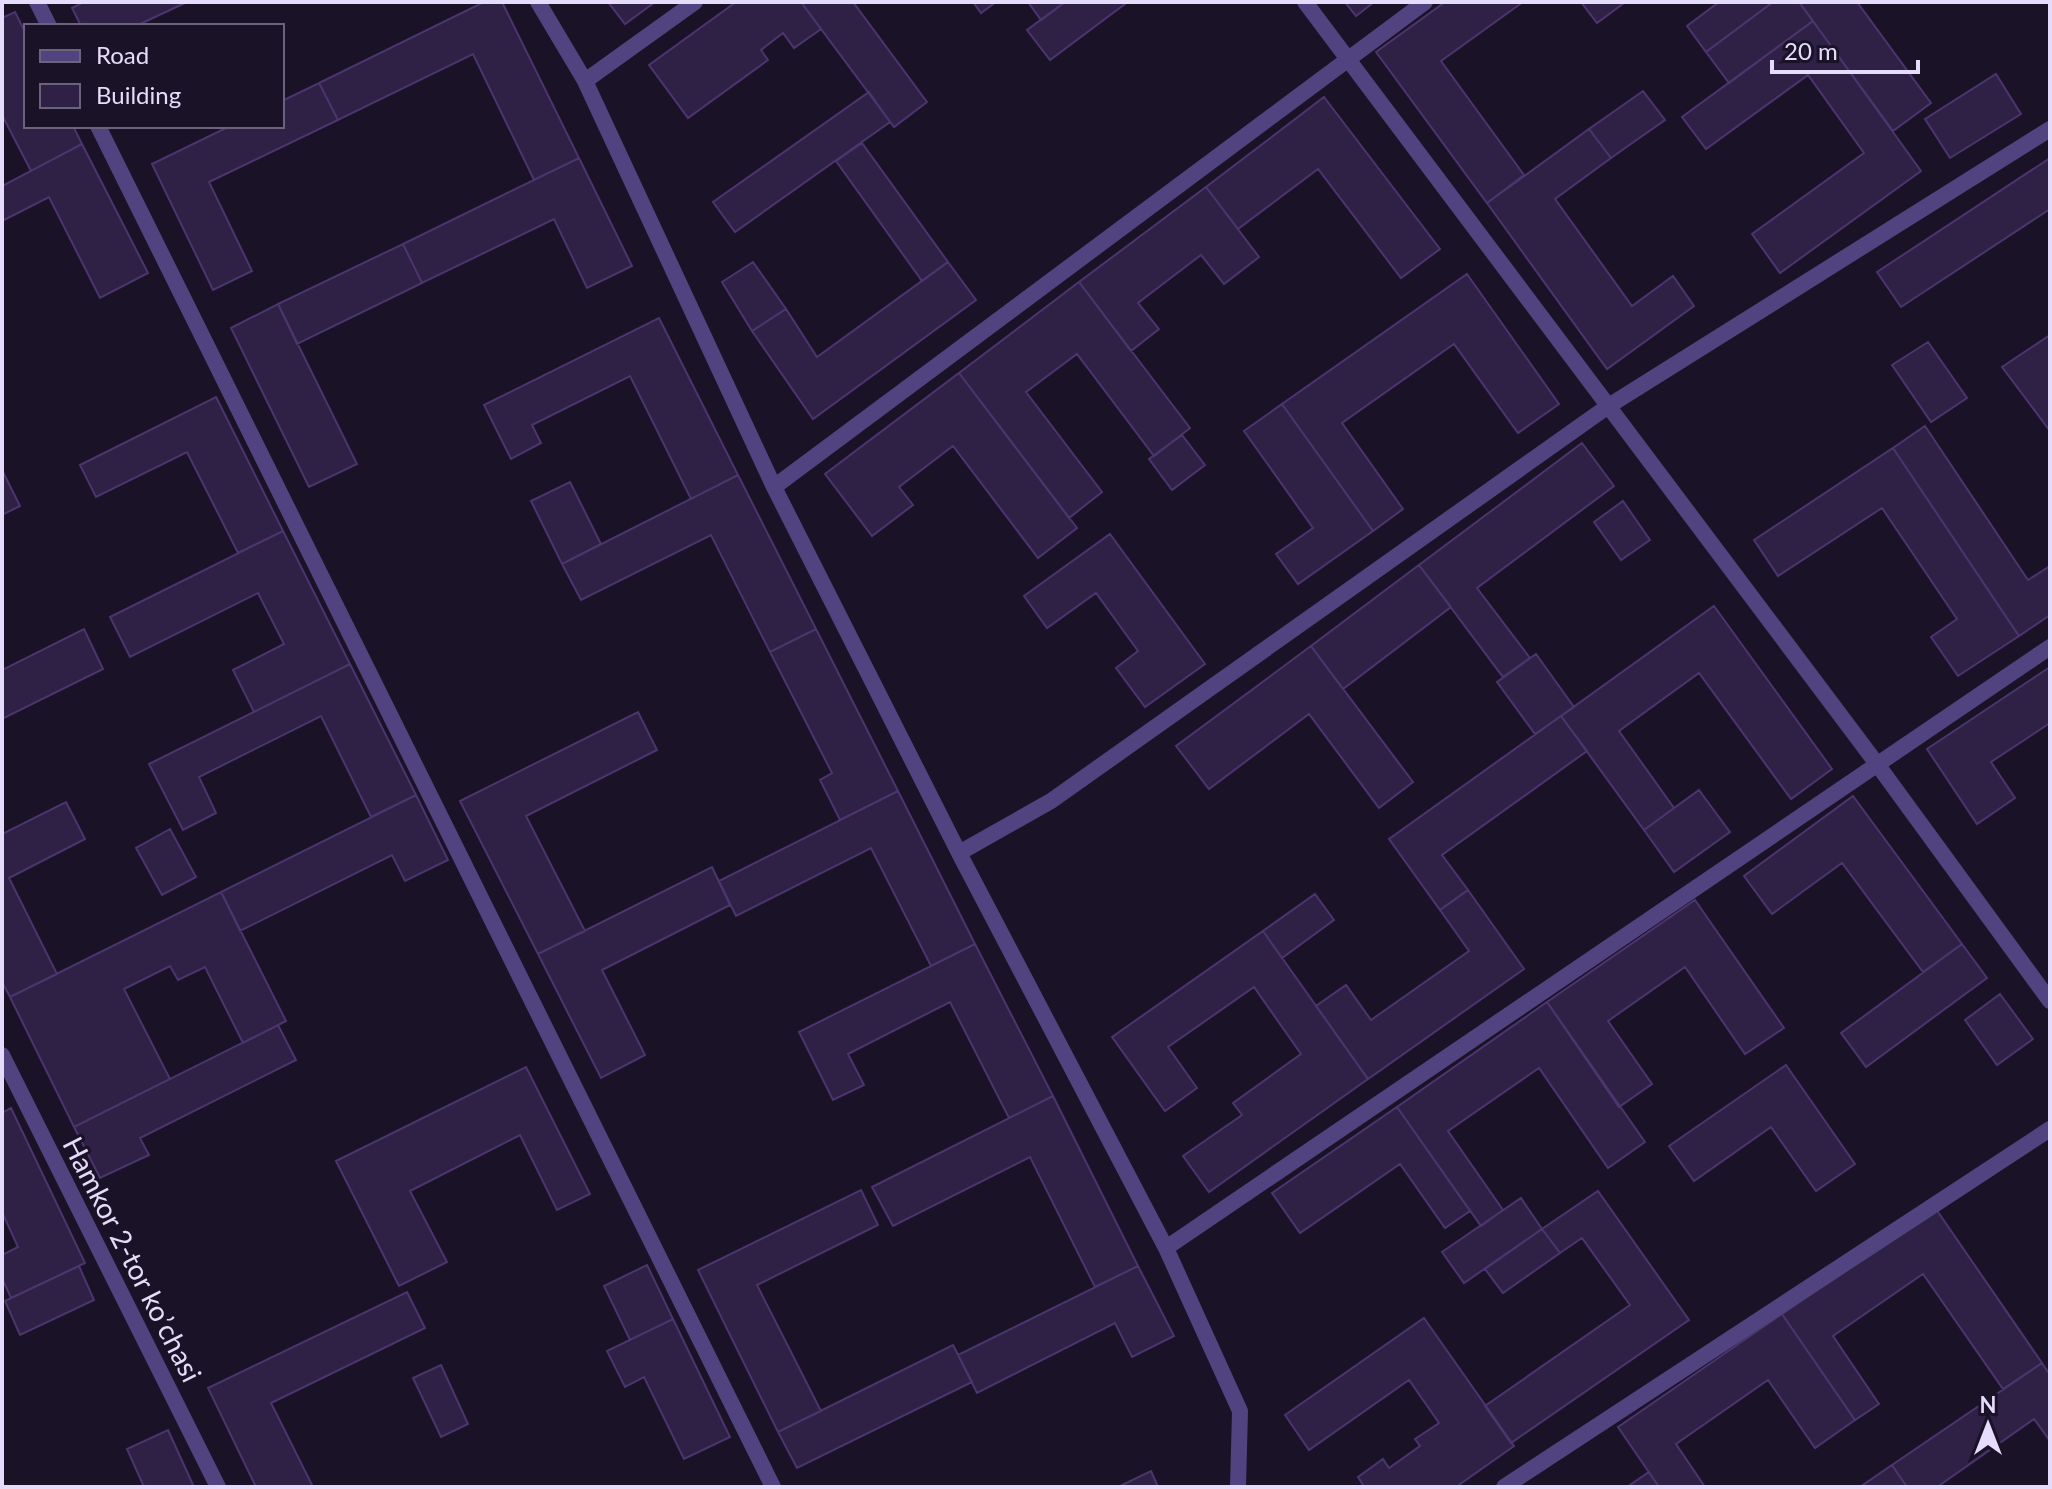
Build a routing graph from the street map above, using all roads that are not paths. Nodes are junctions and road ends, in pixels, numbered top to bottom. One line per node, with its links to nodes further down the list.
1 (37, 2): 6 (street)
2 (538, 2): 8 (street)
3 (695, 2): 8 (street)
4 (1305, 2): 7 (street)
5 (1425, 2): 7 (street)
6 (48, 24)
7 (1348, 58): 11 (street); 12 (street)
8 (585, 81): 12 (street)
9 (99, 128): 21 (street)
10 (2050, 129): 11 (street)
11 (1607, 407): 14 (street); 15 (street)
12 (774, 487): 15 (street)
13 (2050, 647): 14 (street)
14 (1877, 764): 16 (street); 19 (street)
15 (959, 853): 19 (street)
16 (2050, 1001)
17 (2, 1055): 20 (street, Hamkor 2-tor koʼchasi)
18 (2050, 1129): 23 (street)
19 (1166, 1248): 22 (street)
20 (218, 1487)
21 (773, 1487)
22 (1238, 1487)
23 (1504, 1487)

